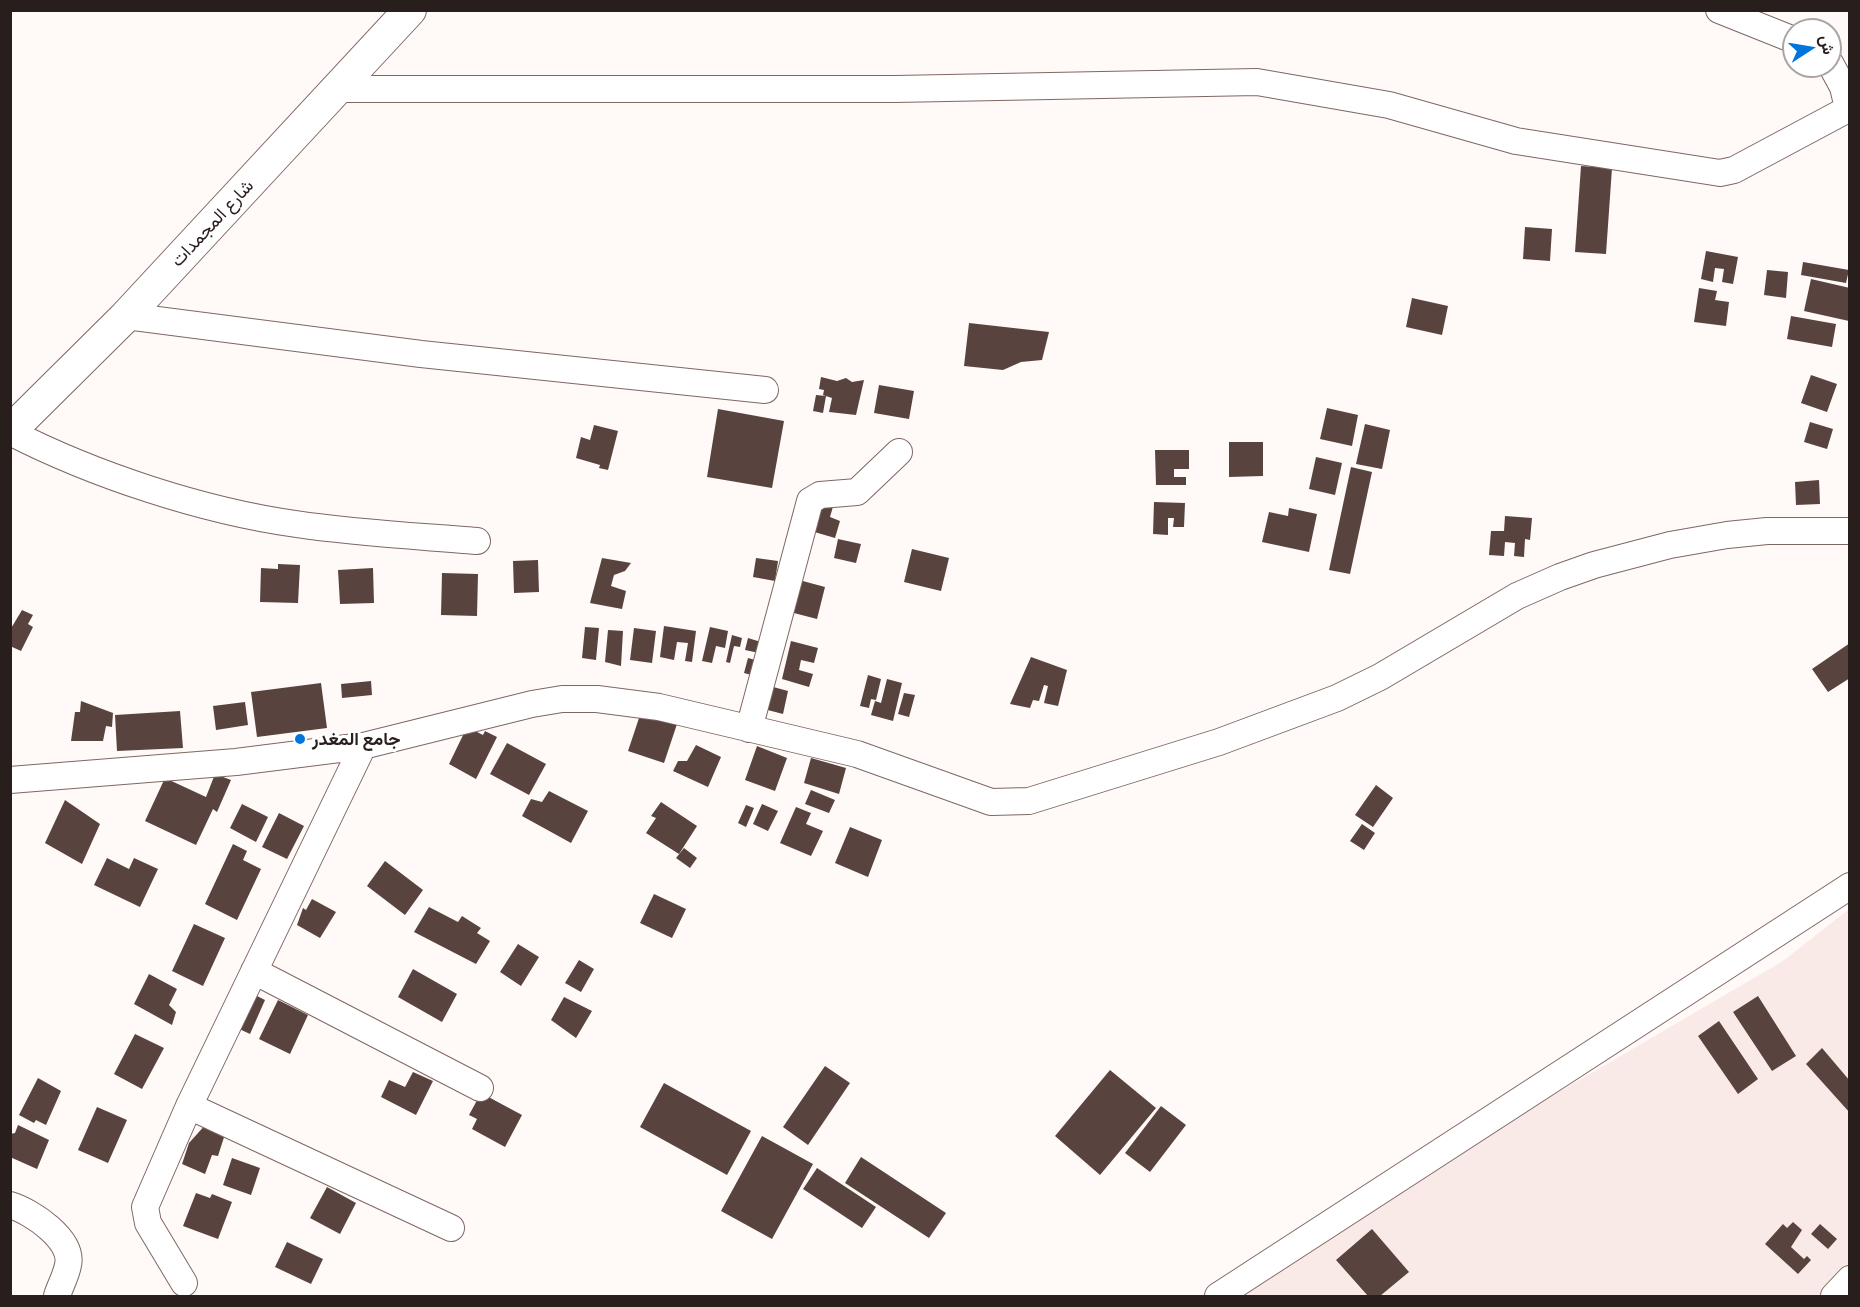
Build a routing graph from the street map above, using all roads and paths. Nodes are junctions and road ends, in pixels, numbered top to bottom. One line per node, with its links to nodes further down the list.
1 (410, 10): 5 (main road, شارع المجمدات)
2 (1719, 10): 3 (street)
3 (1782, 35)
4 (1838, 78): 6 (street)
5 (336, 89): 6 (street); 7 (main road, شارع المجمدات)
6 (1849, 108)
7 (126, 316): 8 (street); 9 (main road, شارع المجمدات)
8 (765, 390)
9 (10, 431): 12 (street)
10 (899, 452): 13 (street)
11 (1850, 531): 13 (street)
12 (477, 541)
13 (749, 729): 14 (street)
14 (363, 746): 15 (street); 17 (street)
15 (10, 780)
16 (1850, 886): 25 (street)
17 (254, 971): 18 (street); 19 (street)
18 (480, 1088)
19 (189, 1107): 21 (street); 23 (street)
20 (10, 1205): 24 (street)
21 (451, 1228)
22 (1850, 1279): 26 (street)
23 (184, 1283)
24 (57, 1296)
25 (1218, 1296)
26 (1834, 1296)

